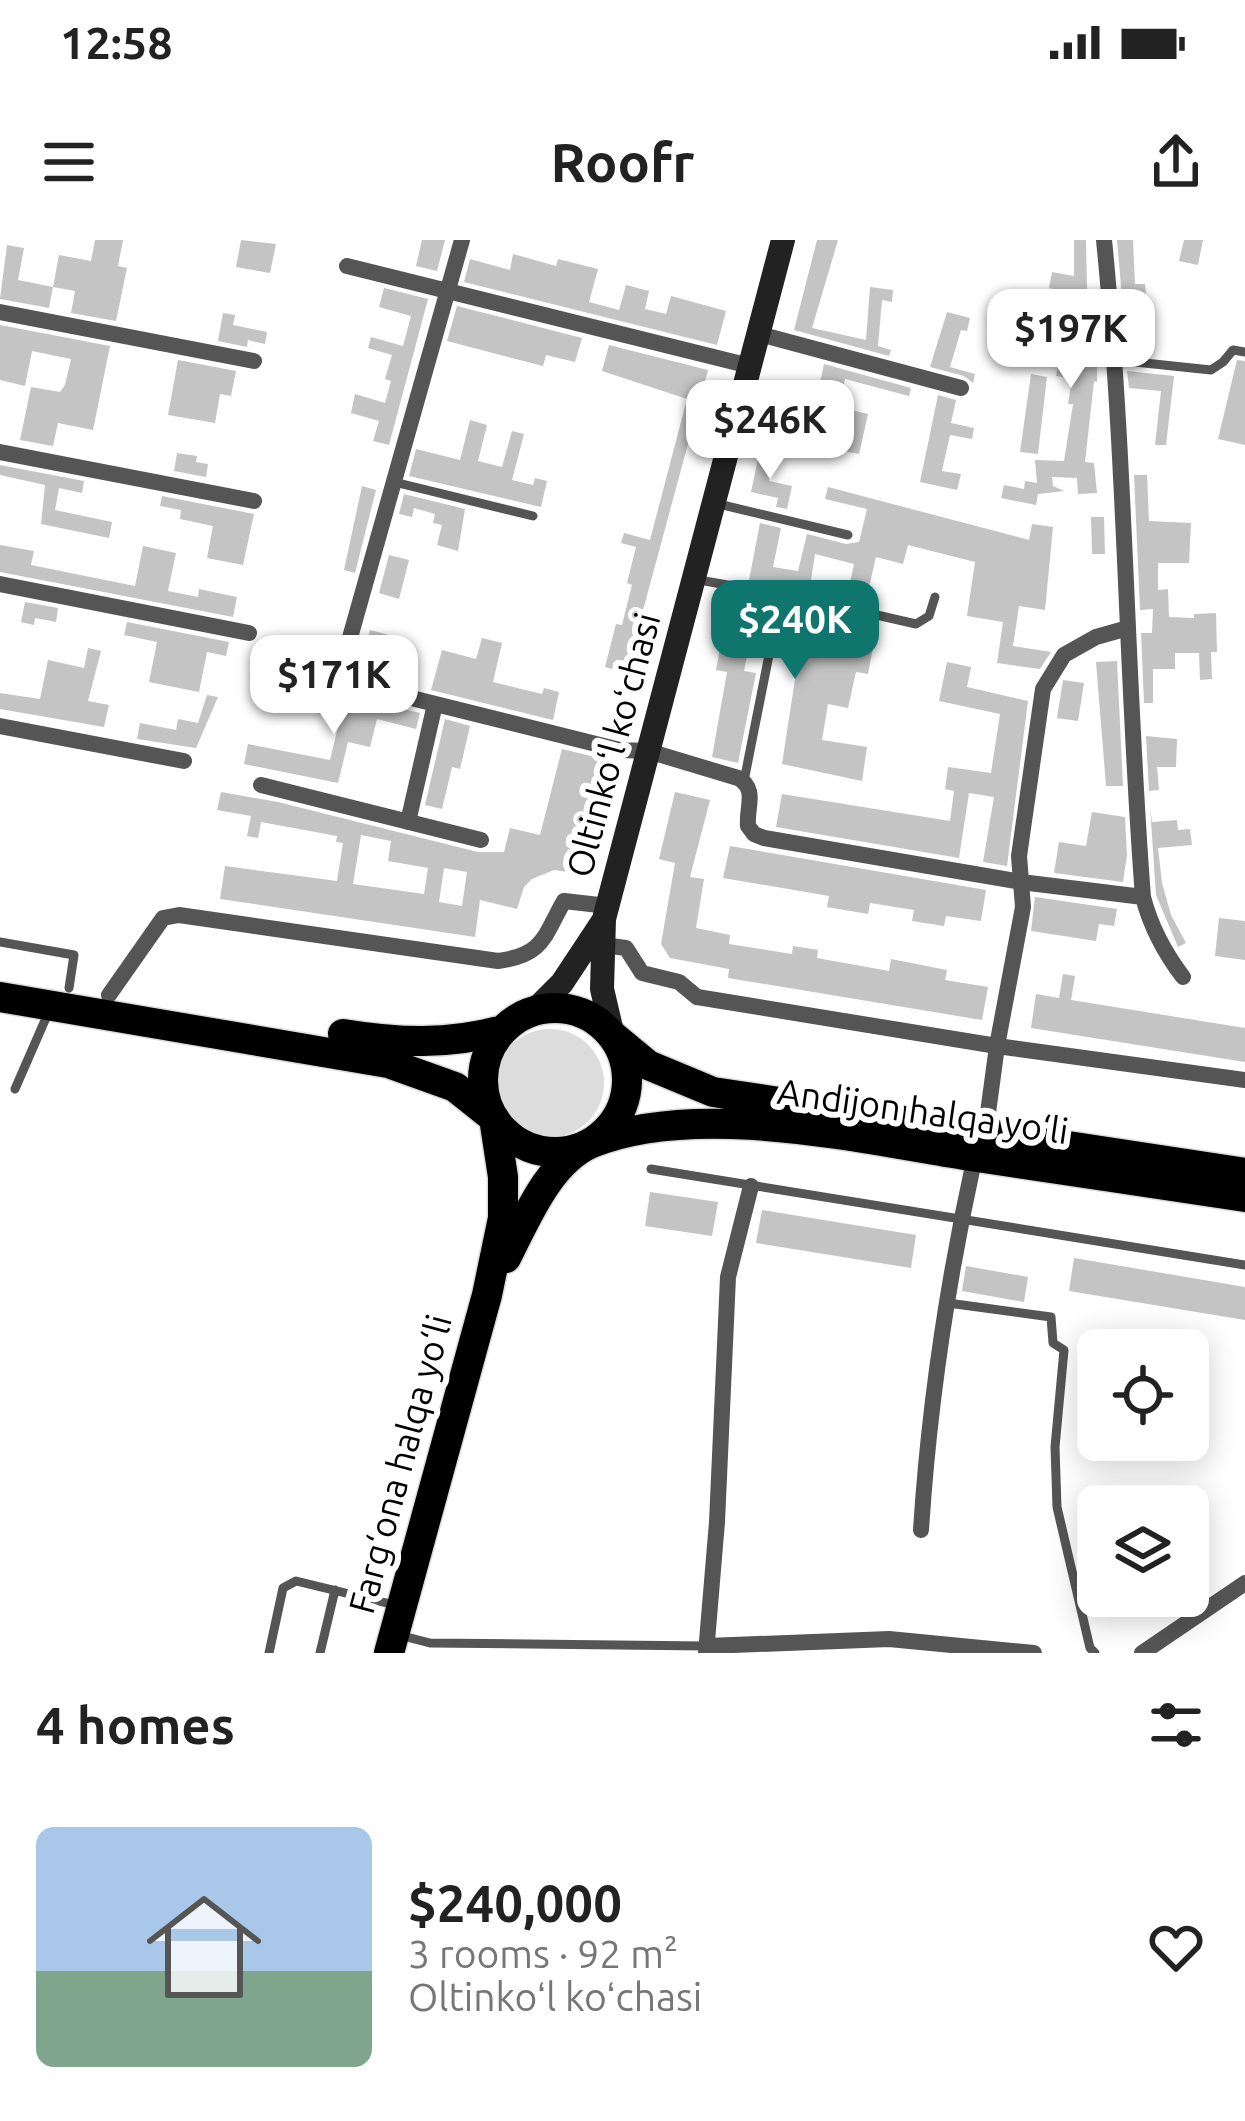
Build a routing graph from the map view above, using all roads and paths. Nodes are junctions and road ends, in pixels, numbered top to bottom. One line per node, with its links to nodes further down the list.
1 (461, 240): 5 (street)
2 (783, 240): 7 (main road, Oltinkoʻl koʻchasi)
3 (1104, 240): 9 (street)
4 (347, 266): 5 (street)
5 (448, 292): 11 (street); 14 (street)
6 (0, 312): 10 (street)
7 (759, 334): 11 (main road, Oltinkoʻl koʻchasi); 12 (street)
8 (1245, 352): 9 (lane)
9 (1116, 360): 22 (street)
10 (254, 361)
11 (750, 366): 16 (main road, Oltinkoʻl koʻchasi)
12 (961, 388)
13 (0, 452): 15 (street)
14 (394, 482): 17 (lane); 25 (street)
15 (254, 501)
16 (714, 503): 18 (lane); 19 (main road, Oltinkoʻl koʻchasi)
17 (533, 516)
18 (848, 535)
19 (693, 580): 21 (lane); 27 (main road, Oltinkoʻl koʻchasi)
20 (0, 584): 23 (street)
21 (935, 597)
22 (1128, 628): 33 (street); 34 (street)
23 (249, 633)
24 (770, 650): 29 (lane)
25 (435, 704): 27 (street); 31 (street)
26 (0, 726): 28 (street)
27 (648, 751): 29 (street); 35 (main road, Oltinkoʻl koʻchasi)
28 (184, 761)
29 (744, 782): 33 (street)
30 (261, 785): 31 (street)
31 (408, 822): 32 (street)
32 (481, 840)
33 (1021, 882): 34 (street); 45 (street)
34 (1143, 897): 38 (street)
35 (601, 928): 39 (street); 42 (main road, Oltinkoʻl koʻchasi); 44 (main road, Oltinkoʻl koʻchasi); 45 (street)
36 (0, 942): 41 (lane)
37 (0, 976): 41 (highway)
38 (1183, 977)
39 (109, 995): 41 (highway); 43 (highway)
40 (0, 997): 41 (highway)
41 (60, 997): 47 (lane); 48 (highway)
42 (535, 1010): 43 (highway); 44 (highway)
43 (503, 1030): 48 (highway)
44 (613, 1036): 49 (highway); 50 (highway, Andijon halqa yo‘li)
45 (997, 1046): 46 (street); 50 (street)
46 (1245, 1079)
47 (15, 1089)
48 (494, 1118): 49 (highway); 57 (highway, Farg‘ona halqa yo‘li)
49 (590, 1143): 50 (highway, Andijon halqa yo‘li); 57 (highway, Farg‘ona halqa yo‘li)
50 (980, 1146): 52 (highway, Andijon halqa yo‘li); 54 (highway, Andijon halqa yo‘li); 55 (street)
51 (651, 1169): 53 (lane)
52 (1245, 1174)
53 (751, 1186): 55 (lane); 63 (street)
54 (1245, 1197)
55 (961, 1220): 56 (lane); 58 (street)
56 (1245, 1265)
57 (487, 1295): 62 (highway, Farg‘ona halqa yo‘li)
58 (948, 1303): 59 (street); 67 (lane)
59 (921, 1530)
60 (1245, 1583): 68 (street)
61 (334, 1590): 62 (lane); 64 (lane); 65 (lane)
62 (395, 1631): 63 (lane)
63 (707, 1650): 66 (street)
64 (269, 1653)
65 (320, 1653)
66 (1034, 1653)
67 (1095, 1653)
68 (1142, 1653)

